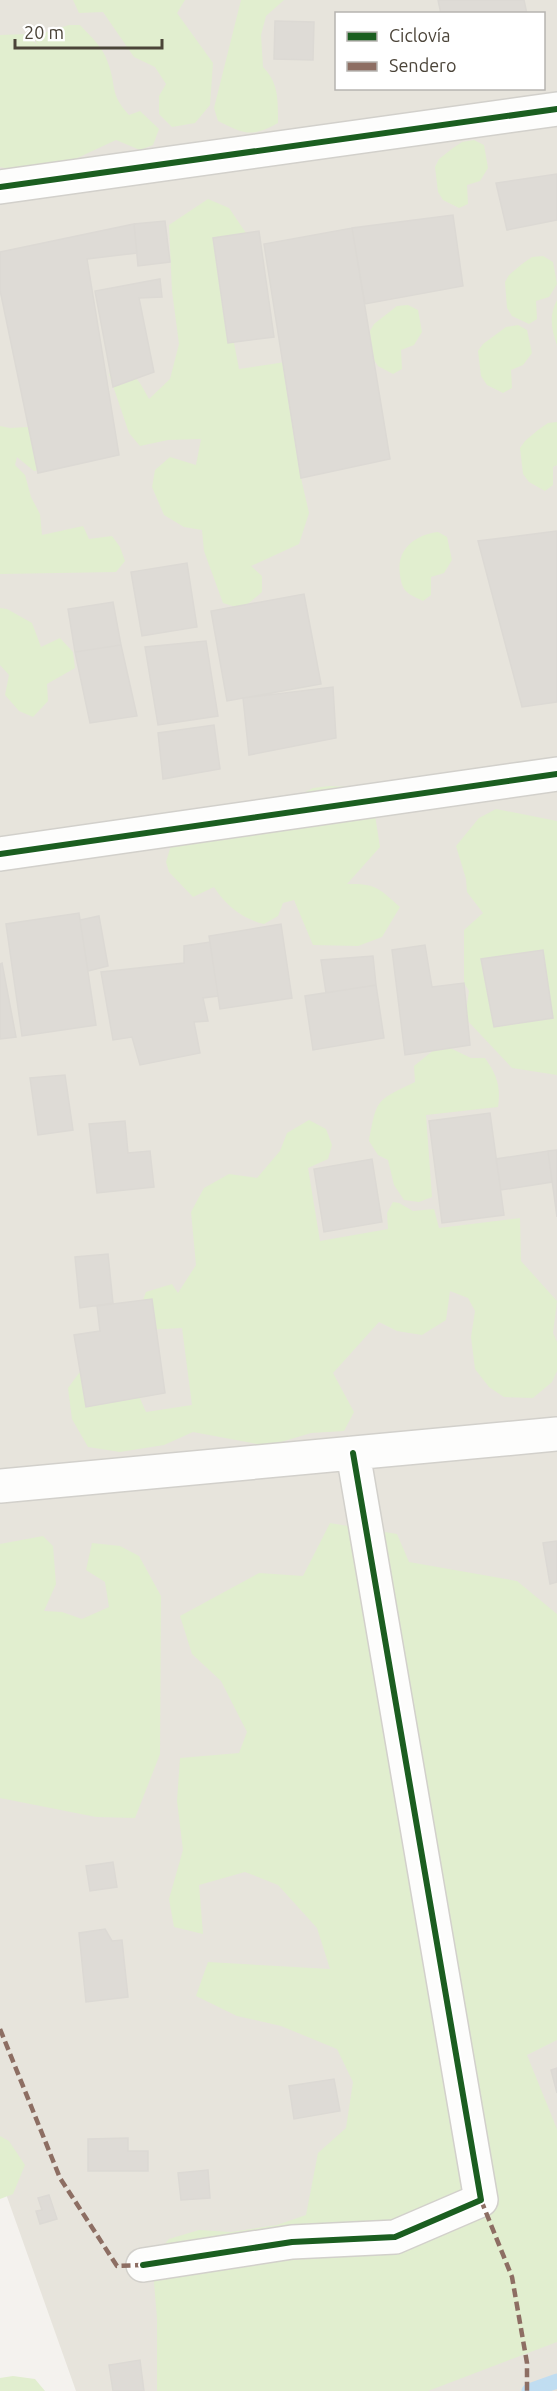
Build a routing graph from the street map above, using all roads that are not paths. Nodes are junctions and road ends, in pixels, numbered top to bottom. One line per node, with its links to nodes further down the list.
1 (557, 109): 2 (street)
2 (0, 187)
3 (557, 774): 4 (street)
4 (0, 854)
5 (557, 1434): 6 (street)
6 (353, 1453): 7 (street); 8 (street)
7 (0, 1486)
8 (143, 2265)

